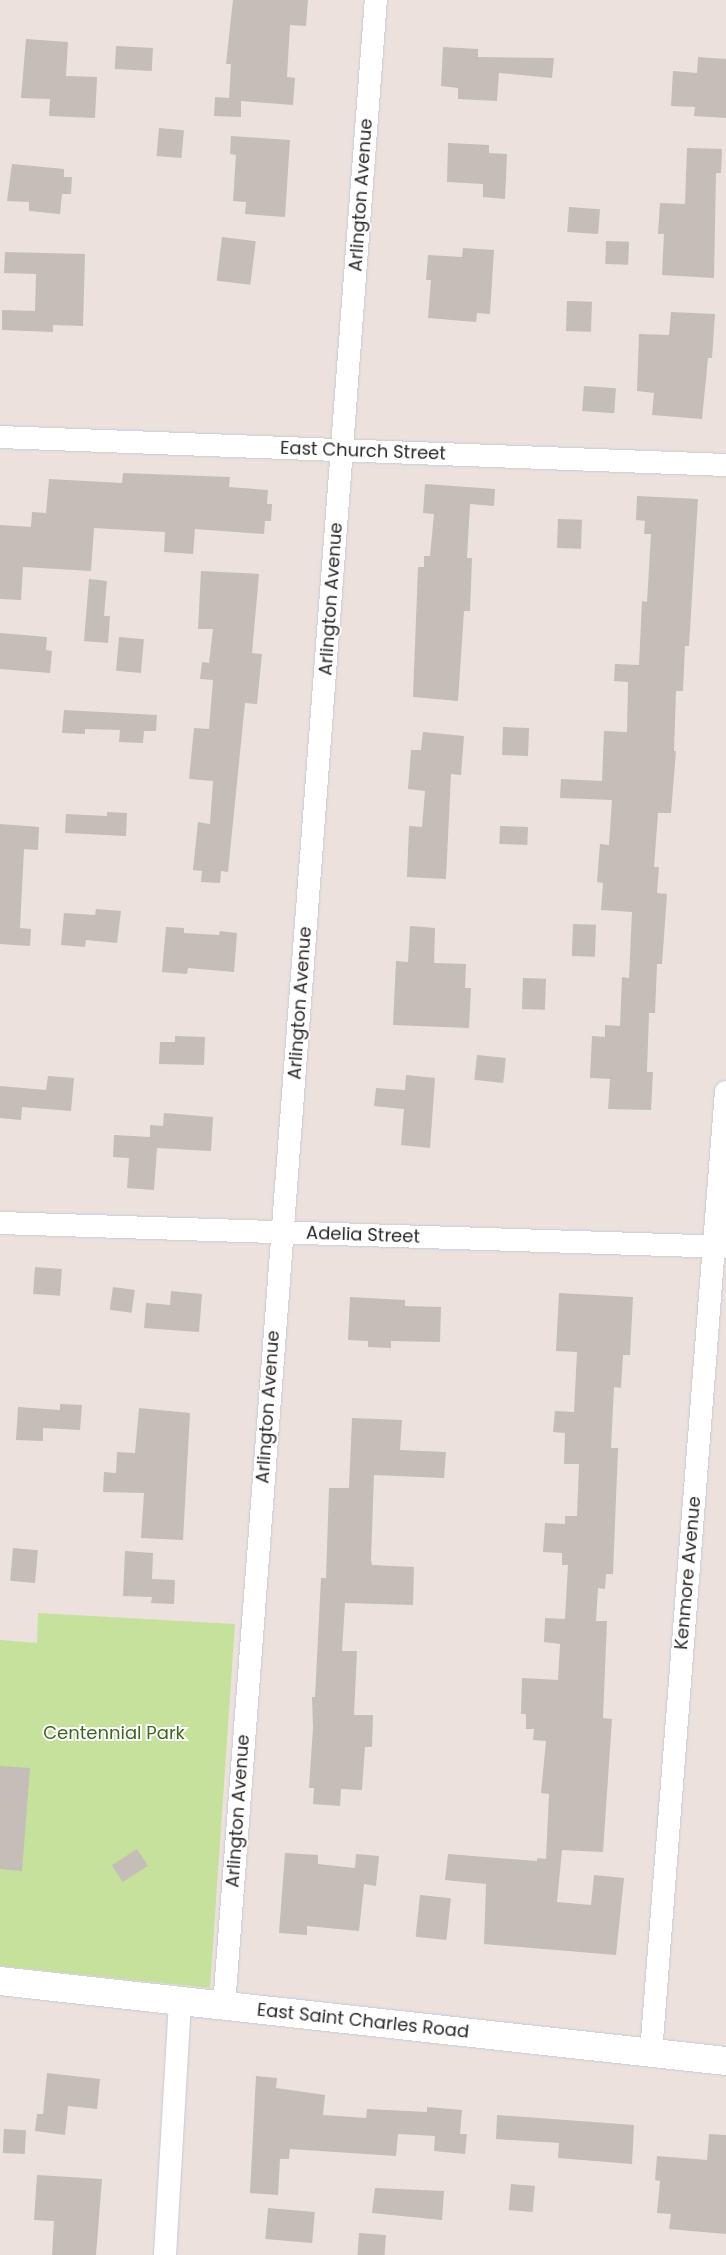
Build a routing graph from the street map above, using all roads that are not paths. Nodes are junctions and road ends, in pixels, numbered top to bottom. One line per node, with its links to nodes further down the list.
1 (376, 0): 3 (street, Arlington Avenue)
2 (0, 437): 3 (street, East Church Street)
3 (342, 450): 4 (street, East Church Street); 7 (street, Arlington Avenue)
4 (726, 465)
5 (726, 1092): 8 (street, Kenmore Avenue)
6 (0, 1223): 7 (street, Adelia Street)
7 (282, 1232): 8 (street, Adelia Street); 11 (street, Arlington Avenue)
8 (720, 1247): 12 (street, Kenmore Avenue)
9 (0, 1981): 10 (main road, East Saint Charles Road)
10 (180, 2001): 11 (main road, East Saint Charles Road); 14 (street)
11 (224, 2006): 12 (main road, East Saint Charles Road)
12 (650, 2053): 13 (main road, East Saint Charles Road)
13 (726, 2062)
14 (165, 2255)

